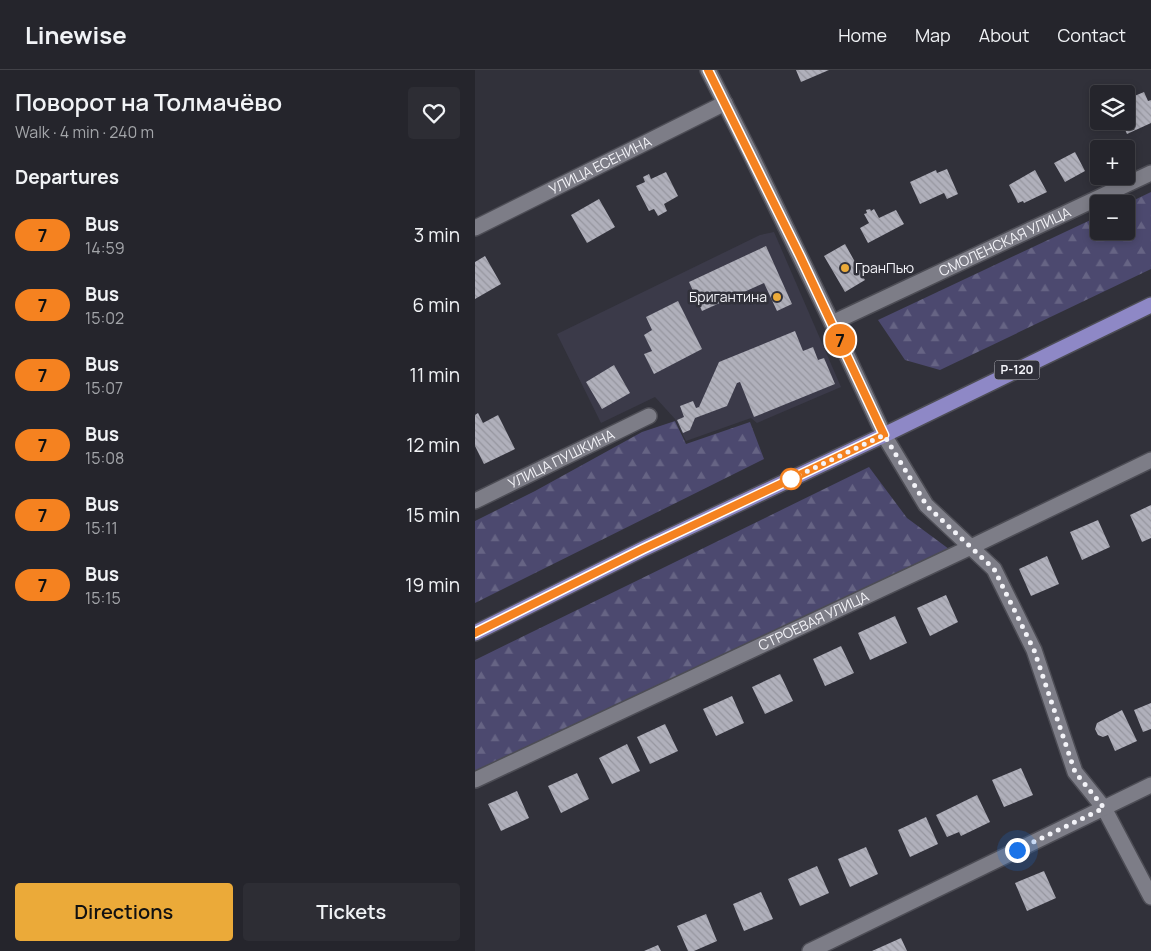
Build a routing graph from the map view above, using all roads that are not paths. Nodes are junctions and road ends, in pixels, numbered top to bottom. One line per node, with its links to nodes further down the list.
1 (708, 70): 2 (street)
2 (725, 103): 4 (street, УЛИЦА ЕСЕНИНА); 6 (street)
3 (1151, 173): 6 (street, СМОЛЕНСКАЯ УЛИЦА)
4 (475, 228)
5 (1151, 305): 8 (main road, Р-120)
6 (832, 323): 8 (street)
7 (649, 416): 10 (street, УЛИЦА ПУШКИНА)
8 (884, 435): 11 (street); 12 (main road, Р-120)
9 (1151, 460): 11 (street, СТРОЕВАЯ УЛИЦА)
10 (475, 501)
11 (971, 547): 13 (street, СТРОЕВАЯ УЛИЦА); 15 (street)
12 (475, 633)
13 (475, 780)
14 (1151, 785): 15 (street)
15 (1104, 808): 16 (street); 17 (street)
16 (1151, 897)
17 (810, 951)

